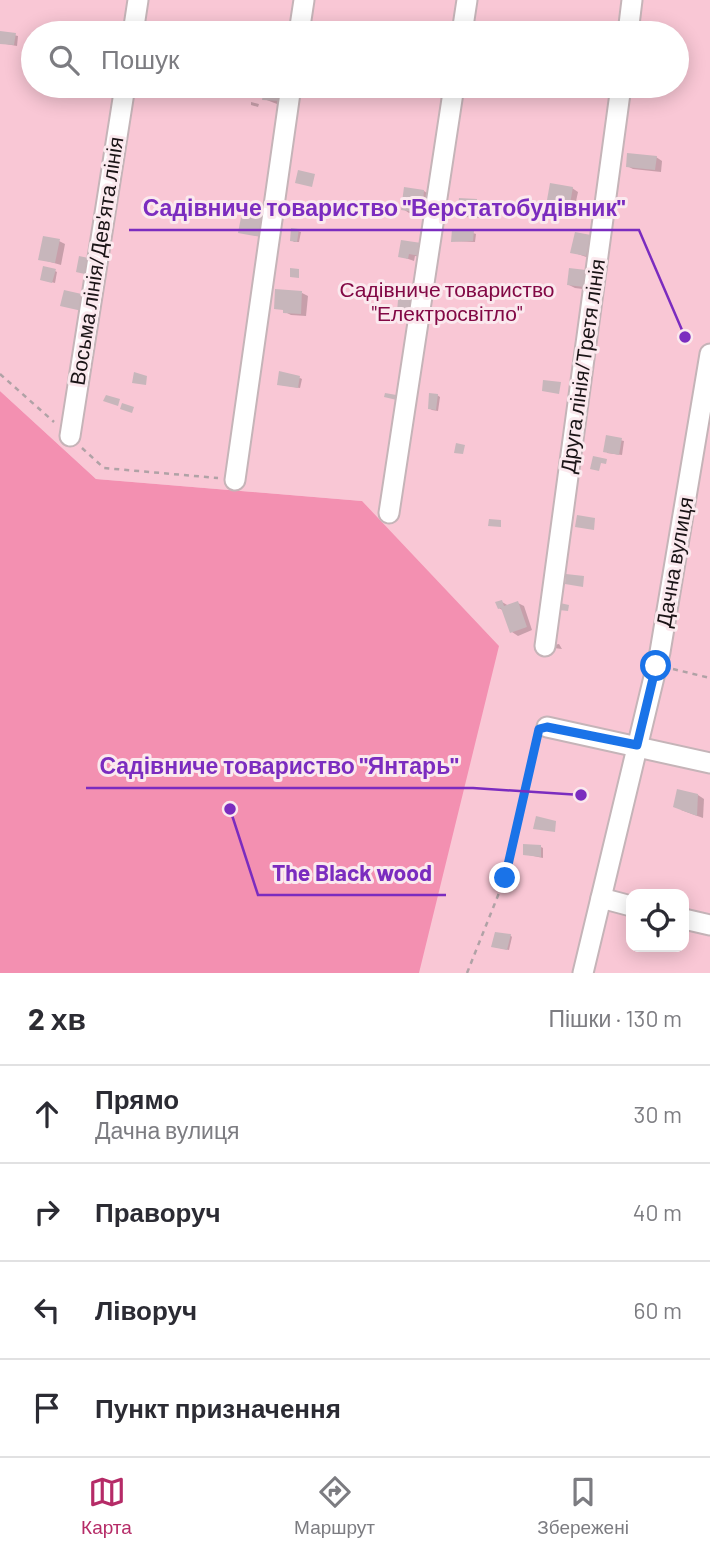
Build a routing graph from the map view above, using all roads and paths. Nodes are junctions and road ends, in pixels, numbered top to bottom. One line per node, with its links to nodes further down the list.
1 (138, 0): 5 (street)
2 (304, 0): 6 (street)
3 (467, 0): 7 (street)
4 (632, 0): 8 (street)
5 (135, 21)
6 (301, 21)
7 (464, 21)
8 (629, 21)
9 (123, 98): 15 (street, Восьма лінія/Дев'ята лінія)
10 (290, 98): 16 (street)
11 (452, 98): 17 (street)
12 (619, 98): 18 (street, Друга лінія/Третя лінія)
13 (710, 354): 19 (street, Дачна вулиця)
14 (0, 374): 15 (path)
15 (70, 436): 16 (path)
16 (235, 480)
17 (389, 513)
18 (545, 646)
19 (656, 666): 20 (path); 22 (street, Дачна вулиця)
20 (710, 678)
21 (547, 727): 22 (street); 28 (path)
22 (637, 745): 23 (street); 24 (street, Дачна вулиця)
23 (710, 762)
24 (601, 898): 25 (street); 29 (street, Дачна вулиця)
25 (626, 905)
26 (689, 920): 27 (street)
27 (710, 925)
28 (467, 973)
29 (583, 973)

